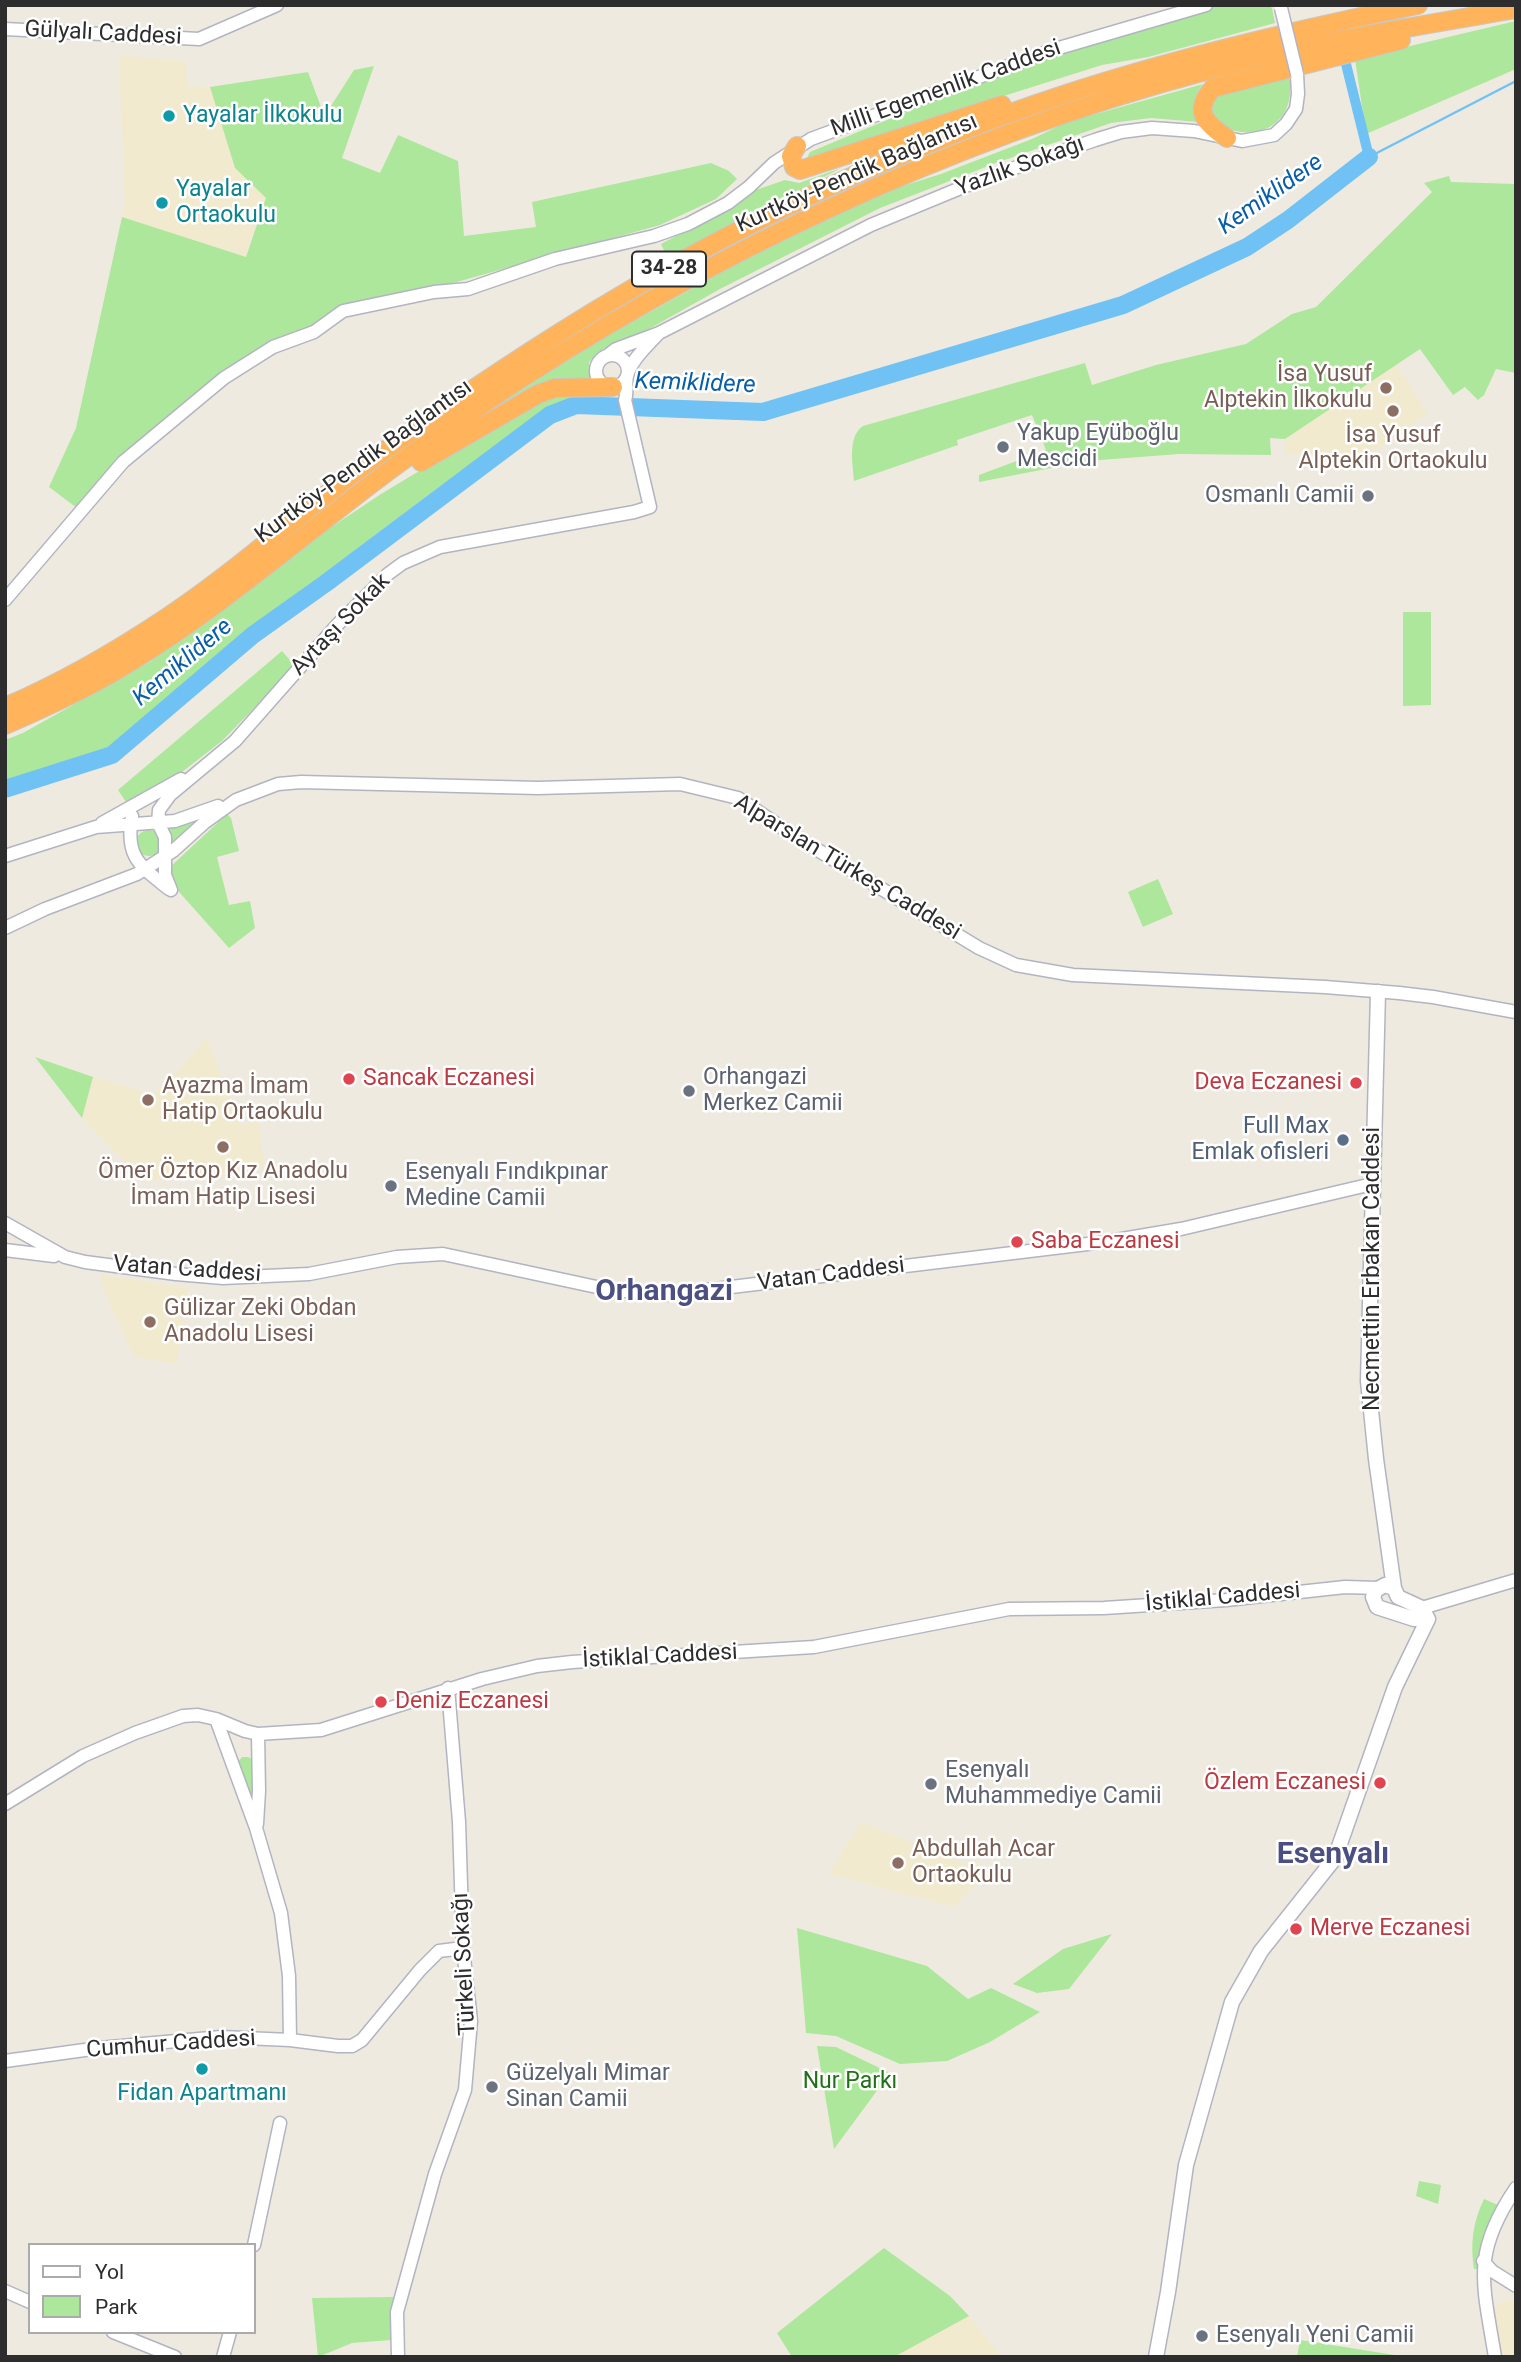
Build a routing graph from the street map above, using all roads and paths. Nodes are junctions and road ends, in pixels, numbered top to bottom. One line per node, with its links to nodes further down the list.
1 (277, 5): 7 (street, Gülyalı Caddesi)
2 (1187, 5): 9 (street, Milli Egemenlik Caddesi)
3 (1206, 5): 9 (street, Milli Egemenlik Caddesi)
4 (1418, 5): 8 (highway, Kurtköy-Pendik Bağlantısı / 34-28)
5 (1279, 6): 10 (street, Yazlık Sokağı, bridge)
6 (1516, 10): 10 (highway); 16 (highway, Kurtköy-Pendik Bağlantısı / 34-28)
7 (5, 29)
8 (1192, 57): 11 (highway); 18 (highway, Kurtköy-Pendik Bağlantısı / 34-28)
9 (985, 73): 11 (street, Milli Egemenlik Caddesi); 12 (street, Milli Egemenlik Caddesi)
10 (1227, 138): 13 (street, Yazlık Sokağı)
11 (797, 146): 12 (street, Milli Egemenlik Caddesi)
12 (770, 162): 17 (street, Milli Egemenlik Caddesi)
13 (659, 332): 14 (street, Yazlık Sokağı); 15 (street, Yazlık Sokağı)
14 (607, 356): 15 (street); 15 (street)
15 (621, 388): 16 (highway); 20 (street, Aytaşı Sokak)
16 (359, 493): 19 (highway, Kurtköy-Pendik Bağlantısı / 34-28)
17 (5, 600)
18 (5, 707)
19 (5, 727)
20 (223, 753): 22 (street); 23 (street)
21 (236, 800): 23 (street); 27 (street, Alparslan Türkeş Caddesi); 30 (street, Alparslan Türkeş Caddesi)
22 (143, 802): 24 (street); 25 (street)
23 (158, 823): 24 (street); 27 (street)
24 (131, 824): 25 (street); 28 (street)
25 (96, 827): 26 (street)
26 (5, 856)
27 (166, 856): 28 (street, Alparslan Türkeş Caddesi); 28 (street)
28 (144, 869): 29 (street)
29 (5, 928)
30 (1378, 992): 31 (street, Alparslan Türkeş Caddesi); 32 (main road, Necmettin Erbakan Caddesi)
31 (1516, 1012)
32 (1372, 1184): 35 (street, Vatan Caddesi); 38 (main road, Necmettin Erbakan Caddesi)
33 (7, 1225): 34 (street); 35 (street, Vatan Caddesi)
34 (5, 1250): 35 (street)
35 (65, 1257)
36 (1516, 1580): 40 (street)
37 (1345, 1587): 38 (street, İstiklal Caddesi); 39 (street); 41 (street, İstiklal Caddesi)
38 (1388, 1590): 39 (main road, Necmettin Erbakan Caddesi); 39 (main road); 40 (main road)
39 (1381, 1607): 40 (main road)
40 (1421, 1615): 62 (main road)
41 (448, 1688): 43 (street, İstiklal Caddesi); 46 (street, Türkeli Sokağı)
42 (216, 1719): 43 (street, İstiklal Caddesi); 44 (street, İstiklal Caddesi); 45 (street)
43 (258, 1734): 45 (street)
44 (5, 1804)
45 (256, 1828): 47 (street)
46 (463, 1948): 47 (street, Cumhur Caddesi); 61 (street, Türkeli Sokağı)
47 (290, 2040): 48 (street, Cumhur Caddesi)
48 (5, 2061)
49 (280, 2123): 51 (street)
50 (1515, 2189): 52 (street)
51 (254, 2243)
52 (1483, 2261): 53 (street); 55 (street)
53 (1514, 2285): 55 (street)
54 (5, 2291): 56 (street)
55 (1485, 2294): 63 (street)
56 (28, 2301)
57 (118, 2334): 59 (street)
58 (229, 2334): 60 (street)
59 (175, 2357)
60 (223, 2357)
61 (398, 2357)
62 (1156, 2357)
63 (1495, 2357)

